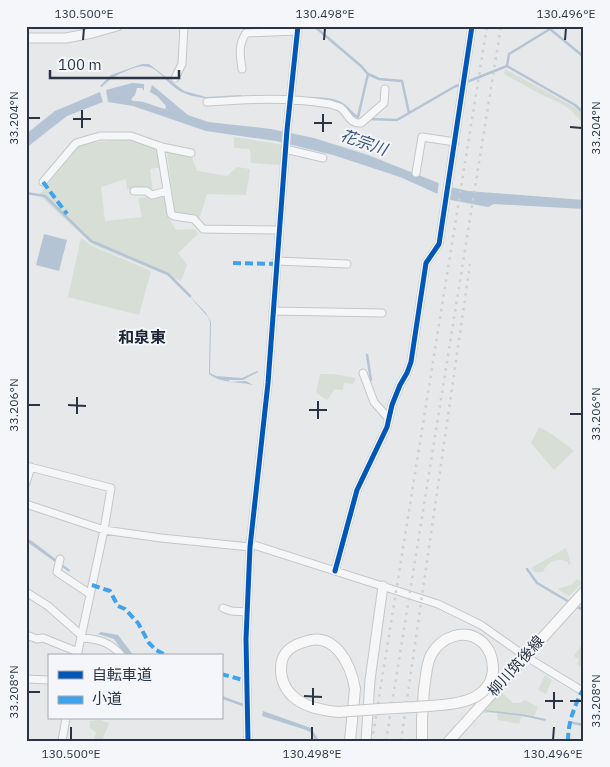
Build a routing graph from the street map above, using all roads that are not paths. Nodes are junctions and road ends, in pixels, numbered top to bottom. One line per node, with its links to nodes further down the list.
1 (118, 26): 5 (street)
2 (184, 26): 7 (street)
3 (472, 26): 11 (street)
4 (298, 29): 6 (street); 9 (street)
5 (26, 38)
6 (242, 69)
7 (175, 78)
8 (385, 90): 9 (street)
9 (289, 100): 10 (street); 13 (street)
10 (207, 102)
11 (455, 142): 16 (street); 26 (street)
12 (160, 146): 14 (street); 17 (street); 19 (street)
13 (285, 148): 15 (street); 20 (street)
14 (191, 153)
15 (323, 158)
16 (416, 173)
17 (43, 182)
18 (134, 191): 19 (street)
19 (167, 191): 20 (street)
20 (279, 230): 21 (street)
21 (276, 261): 22 (street); 23 (street)
22 (347, 264)
23 (273, 311): 24 (street); 31 (street)
24 (382, 313)
25 (363, 373): 26 (street)
26 (389, 419): 33 (street)
27 (28, 466): 28 (street); 30 (street)
28 (26, 483)
29 (26, 504): 30 (street)
30 (104, 530): 31 (street); 37 (street)
31 (251, 545): 33 (street); 39 (street)
32 (59, 562): 37 (street)
33 (335, 571): 34 (street)
34 (384, 586): 44 (street); 52 (street)
35 (26, 592): 41 (street)
36 (584, 592): 44 (main road, 柳川筑後線)
37 (90, 594): 41 (street)
38 (223, 608): 39 (street)
39 (247, 612): 50 (street)
40 (26, 635): 42 (street)
41 (81, 637): 42 (street); 43 (street)
42 (78, 654)
43 (120, 654)
44 (525, 656): 47 (street); 54 (main road, 柳川筑後線)
45 (26, 679): 46 (street)
46 (48, 680)
47 (584, 692)
48 (66, 720): 49 (street)
49 (62, 741)
50 (248, 741)
51 (350, 741): 53 (main road, bridge)
52 (366, 741)
53 (422, 741)
54 (449, 741)

